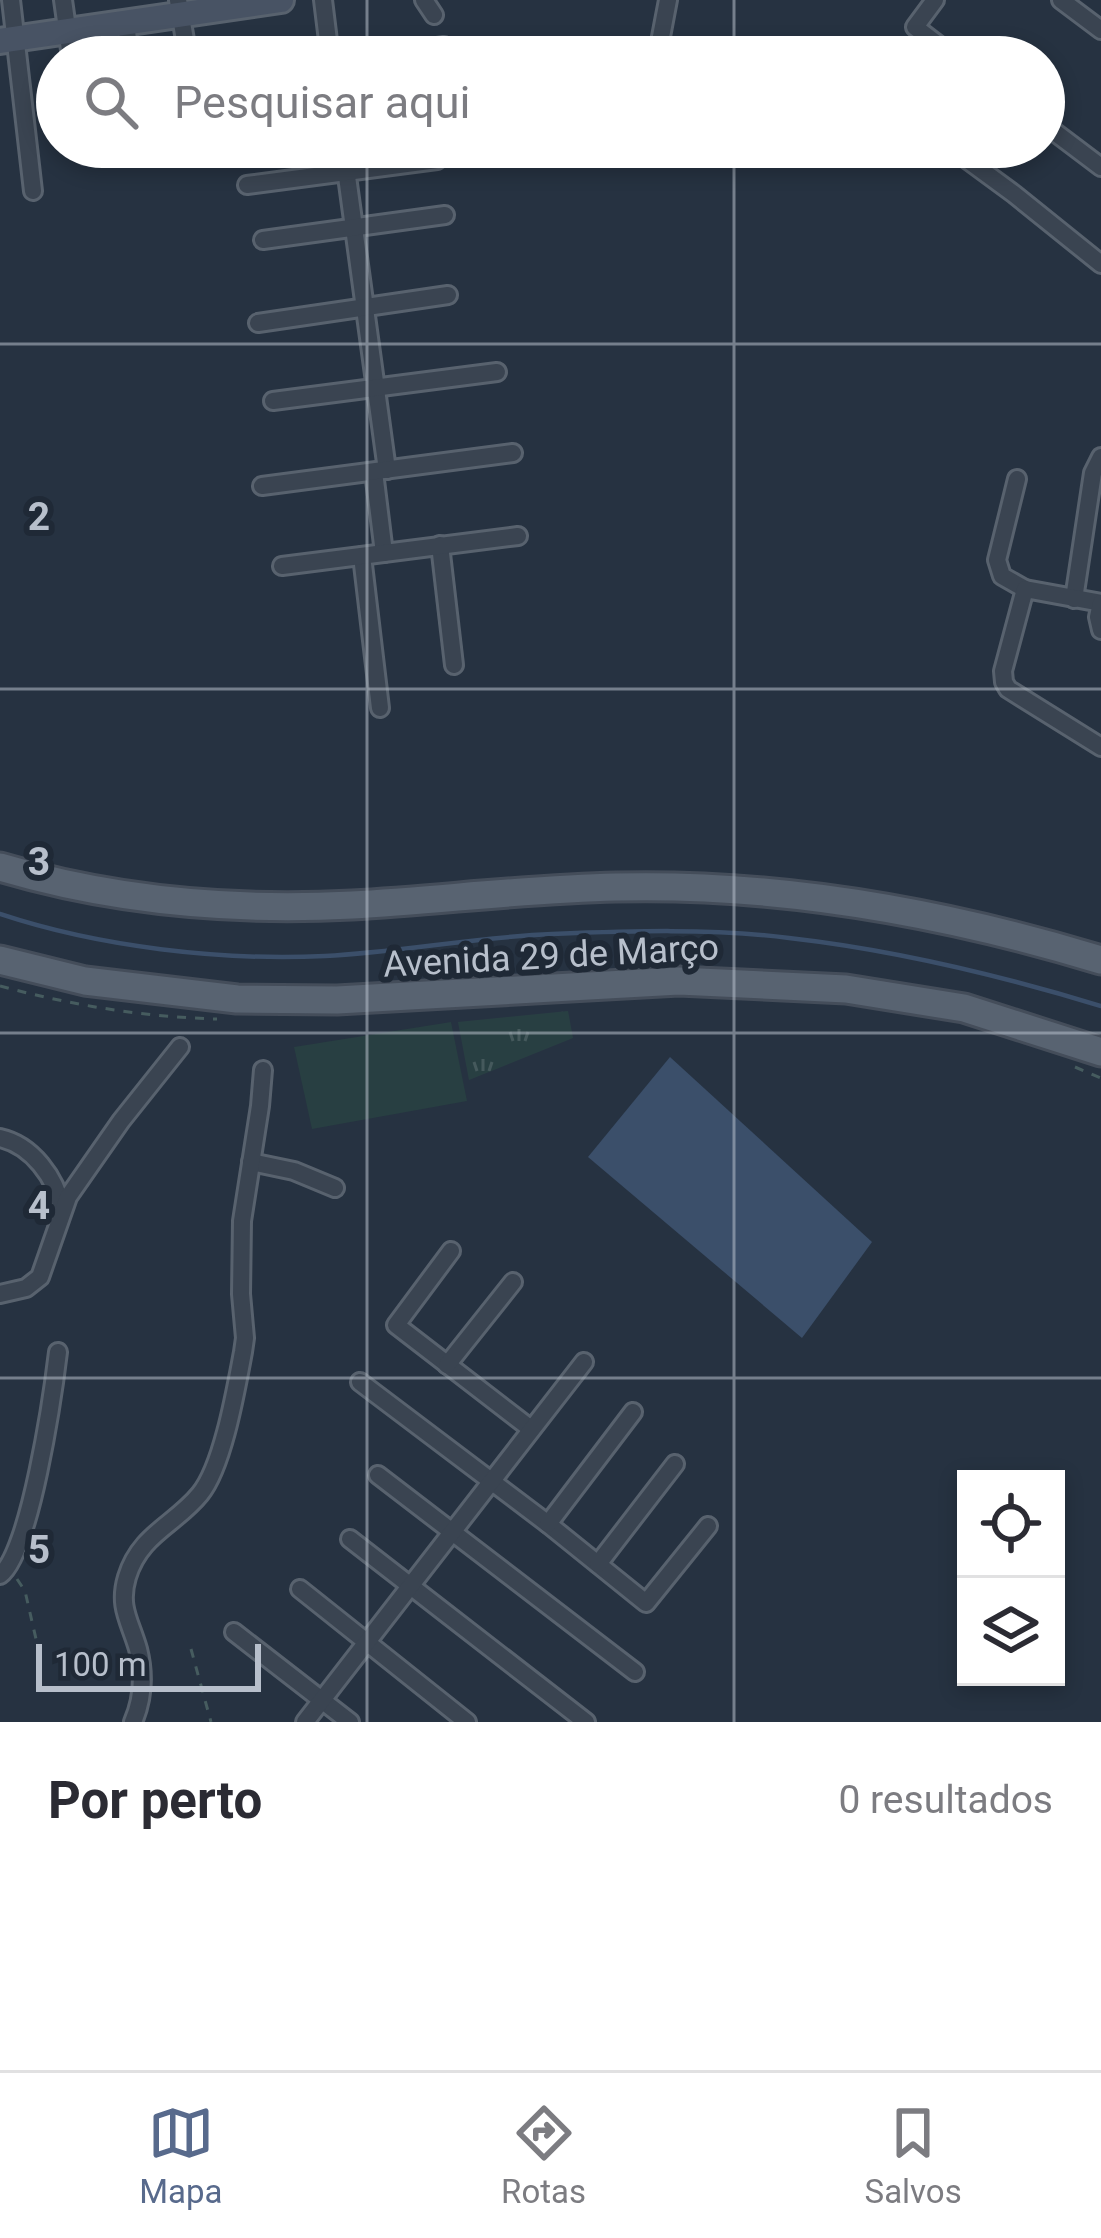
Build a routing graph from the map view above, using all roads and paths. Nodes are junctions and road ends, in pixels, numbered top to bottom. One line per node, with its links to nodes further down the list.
1 (11, 0): 17 (street)
2 (63, 0): 12 (street)
3 (281, 0): 8 (main road)
4 (323, 0): 14 (street)
5 (668, 0): 15 (street)
6 (935, 0): 16 (street)
7 (1061, 0): 11 (street)
8 (237, 3): 9 (main road)
9 (180, 8): 10 (main road)
10 (121, 16): 12 (main road)
11 (1101, 30)
12 (67, 31): 13 (street); 17 (main road)
13 (68, 36)
14 (327, 36)
15 (661, 36)
16 (927, 36)
17 (8, 39): 25 (street)
18 (1065, 140): 19 (street)
19 (1101, 167)
20 (346, 168): 23 (street)
21 (376, 168): 23 (street)
22 (979, 168): 29 (street)
23 (346, 172): 24 (street); 27 (street)
24 (247, 185)
25 (33, 191)
26 (445, 215): 27 (street)
27 (354, 228): 28 (street); 31 (street)
28 (263, 241)
29 (1101, 264)
30 (448, 295): 31 (street)
31 (365, 307): 32 (street); 34 (street)
32 (258, 322)
33 (497, 372): 34 (street)
34 (376, 387): 35 (street); 38 (street)
35 (273, 401)
36 (513, 453): 38 (street)
37 (1101, 457): 47 (street)
38 (380, 471): 40 (street); 43 (street)
39 (1017, 479): 46 (street)
40 (262, 486)
41 (518, 536): 42 (street)
42 (440, 545): 43 (street); 50 (street)
43 (384, 553): 44 (street)
44 (362, 556): 45 (street); 51 (street)
45 (282, 566)
46 (1025, 589): 47 (street); 52 (street)
47 (1074, 599): 48 (street)
48 (1101, 603): 49 (street)
49 (1101, 629)
50 (454, 664)
51 (380, 708)
52 (1101, 747)
53 (0, 867): 54 (main road, Avenida 29 de Março)
54 (1101, 960)
55 (0, 963): 59 (main road, Avenida 29 de Março)
56 (0, 986): 57 (path)
57 (233, 1020)
58 (180, 1048): 66 (street)
59 (1101, 1052)
60 (1062, 1062): 62 (path)
61 (263, 1070): 64 (street)
62 (1101, 1078)
63 (0, 1138): 66 (street)
64 (251, 1162): 65 (street); 93 (street)
65 (335, 1188)
66 (62, 1210): 69 (street)
67 (451, 1251): 72 (street)
68 (512, 1282): 72 (street)
69 (0, 1294)
70 (58, 1352): 84 (street)
71 (584, 1362): 75 (street)
72 (447, 1365): 75 (street)
73 (360, 1382): 78 (street)
74 (633, 1412): 79 (street)
75 (531, 1429): 78 (street)
76 (675, 1464): 83 (street)
77 (378, 1475): 81 (street)
78 (490, 1480): 79 (street); 81 (street)
79 (548, 1524): 83 (street)
80 (707, 1526): 83 (street)
81 (451, 1531): 85 (street); 91 (street)
82 (350, 1539): 85 (street)
83 (598, 1564)
84 (4, 1571): 90 (path)
85 (412, 1585): 88 (street); 98 (street)
86 (300, 1589): 88 (street)
87 (234, 1632): 92 (street)
88 (368, 1642): 92 (street); 97 (street)
89 (191, 1649): 94 (path)
90 (39, 1652)
91 (635, 1672)
92 (322, 1700): 95 (street); 96 (street)
93 (133, 1722)
94 (211, 1722)
95 (304, 1722)
96 (350, 1722)
97 (467, 1722)
98 (586, 1722)

